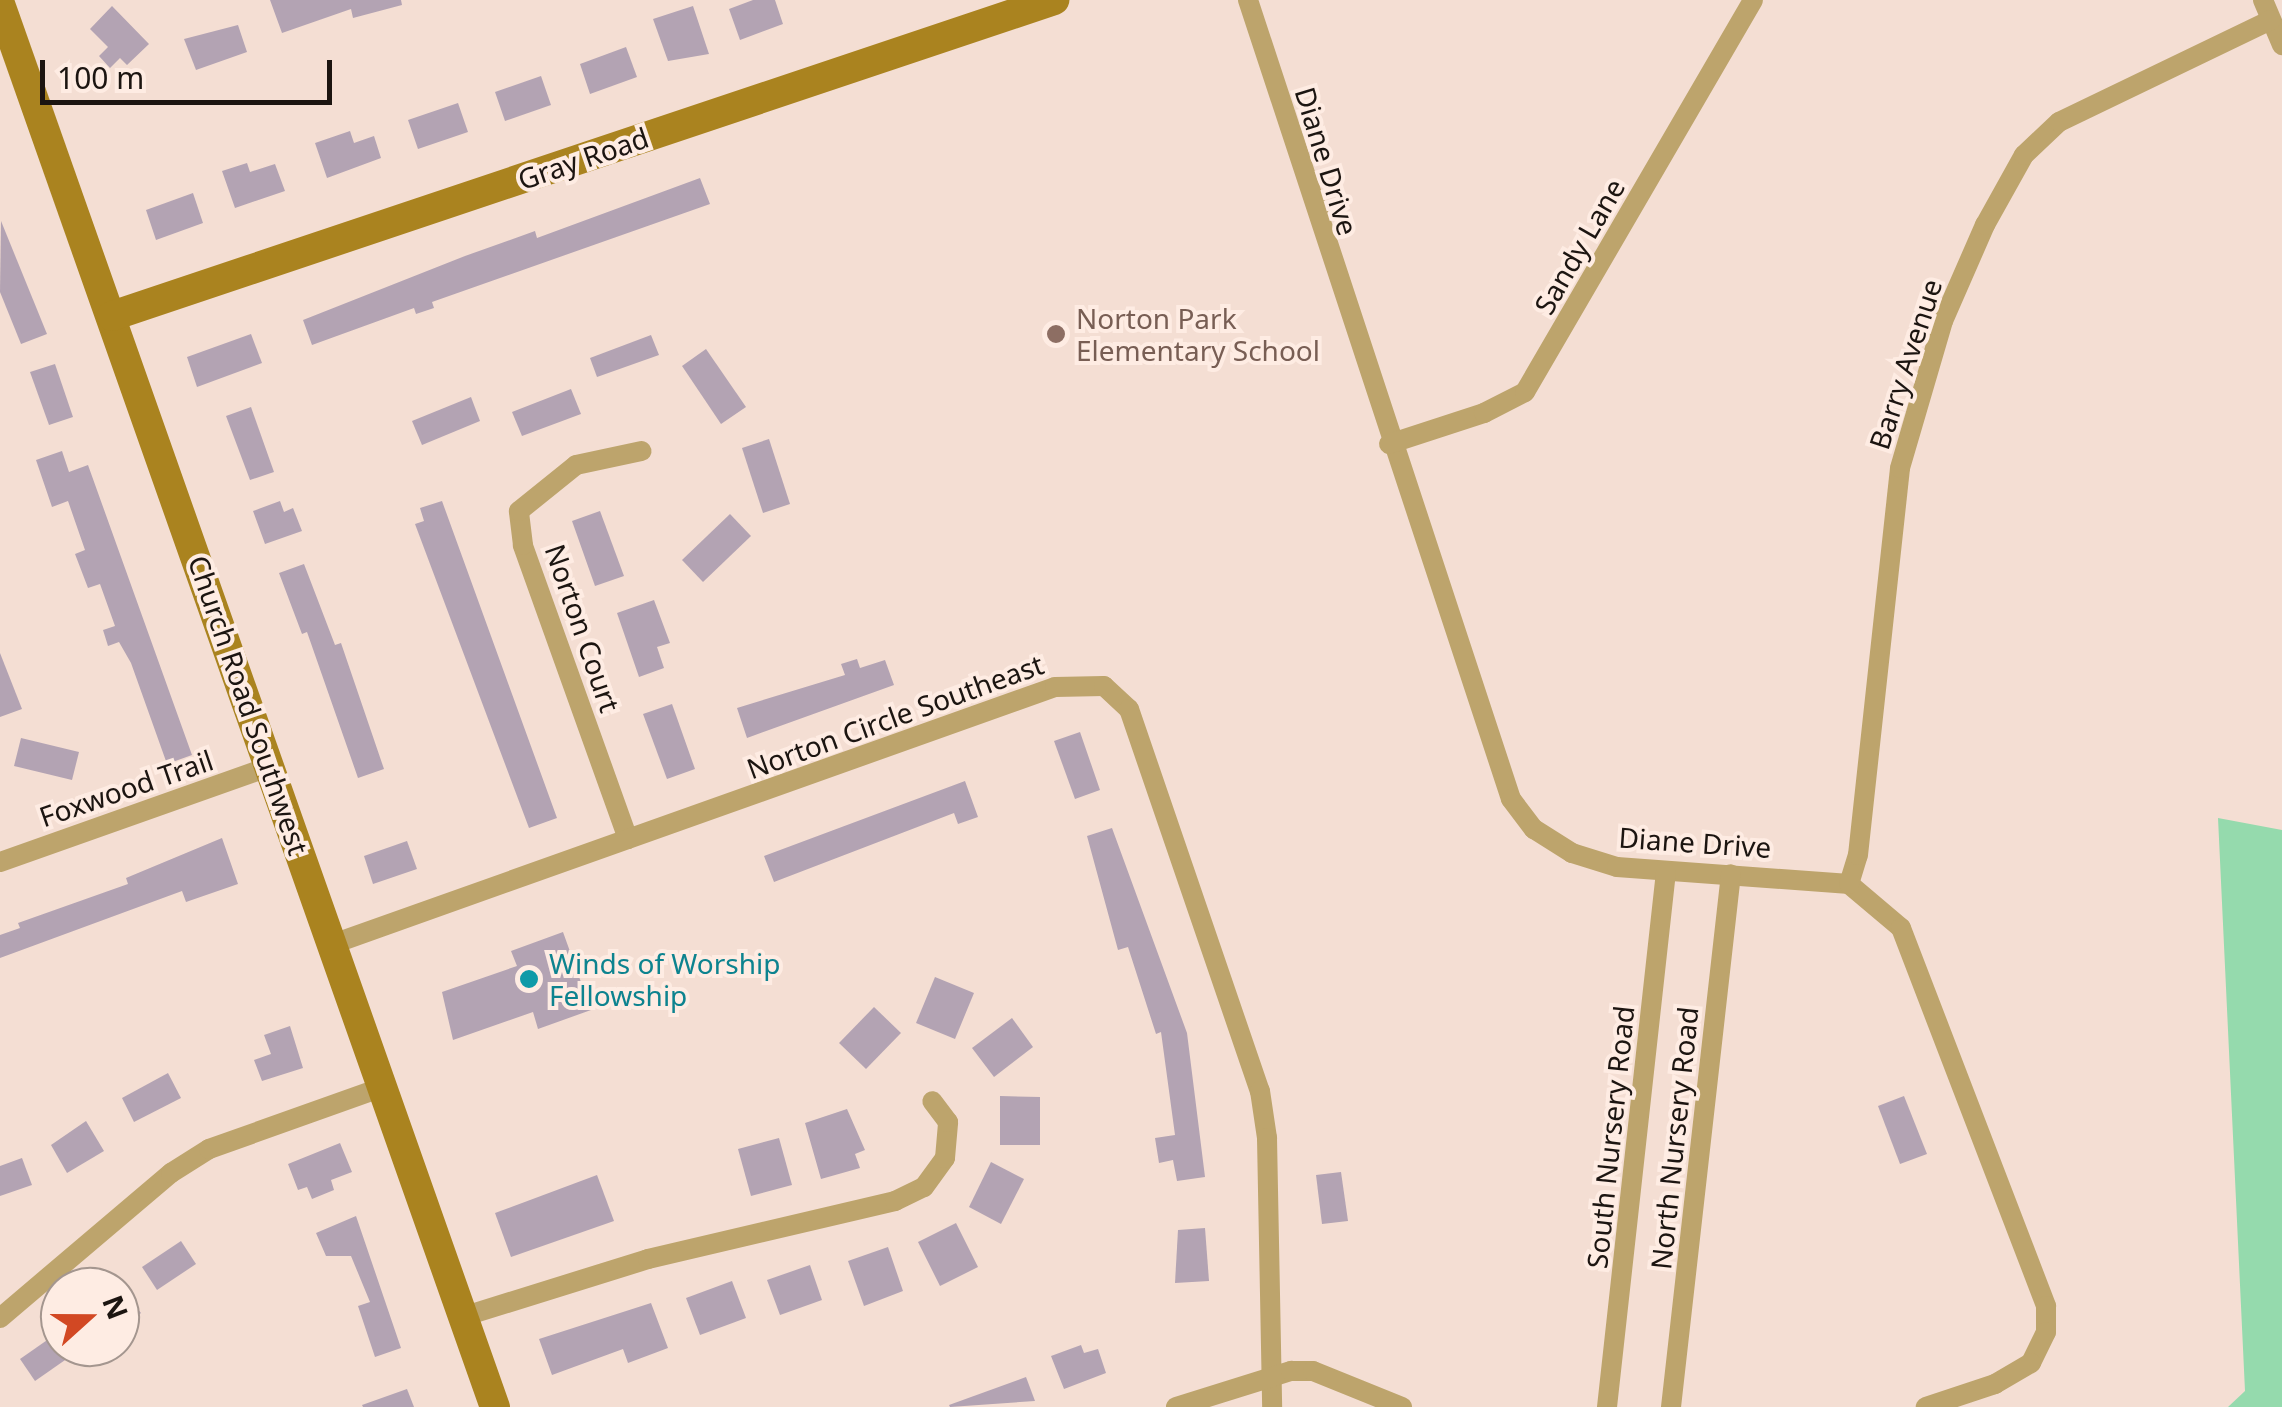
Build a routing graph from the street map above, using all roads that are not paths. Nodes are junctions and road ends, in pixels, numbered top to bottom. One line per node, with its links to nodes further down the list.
1 (1054, 0): 7 (street, Gray Road)
2 (1248, 0): 8 (street, Diane Drive)
3 (1753, 0): 8 (street, Sandy Lane)
4 (0, 4): 7 (street, Church Road Southwest)
5 (2267, 10): 6 (street); 15 (street, Barry Avenue)
6 (2282, 45)
7 (112, 316): 10 (street, Church Road Southwest)
8 (1389, 444): 13 (street, Diane Drive)
9 (642, 451): 11 (street, Norton Court)
10 (271, 766): 12 (street, Foxwood Trail); 16 (street, Church Road Southwest)
11 (628, 839): 16 (street, Norton Circle Southeast); 21 (street, Norton Circle Southeast)
12 (0, 862)
13 (1666, 872): 14 (street, Diane Drive); 26 (street, South Nursery Road)
14 (1731, 874): 15 (street, Diane Drive); 27 (street, North Nursery Road)
15 (1849, 884): 28 (street)
16 (332, 944): 17 (street, Church Road Southwest)
17 (380, 1088): 19 (street, Church Road Southwest); 20 (street)
18 (932, 1101): 19 (street)
19 (462, 1317): 22 (street, Church Road Southwest)
20 (0, 1318)
21 (1269, 1374): 23 (street); 24 (street, Norton Circle Southeast); 25 (street)
22 (495, 1407)
23 (1176, 1407)
24 (1272, 1407)
25 (1402, 1407)
26 (1607, 1407)
27 (1671, 1407)
28 (1926, 1407)

